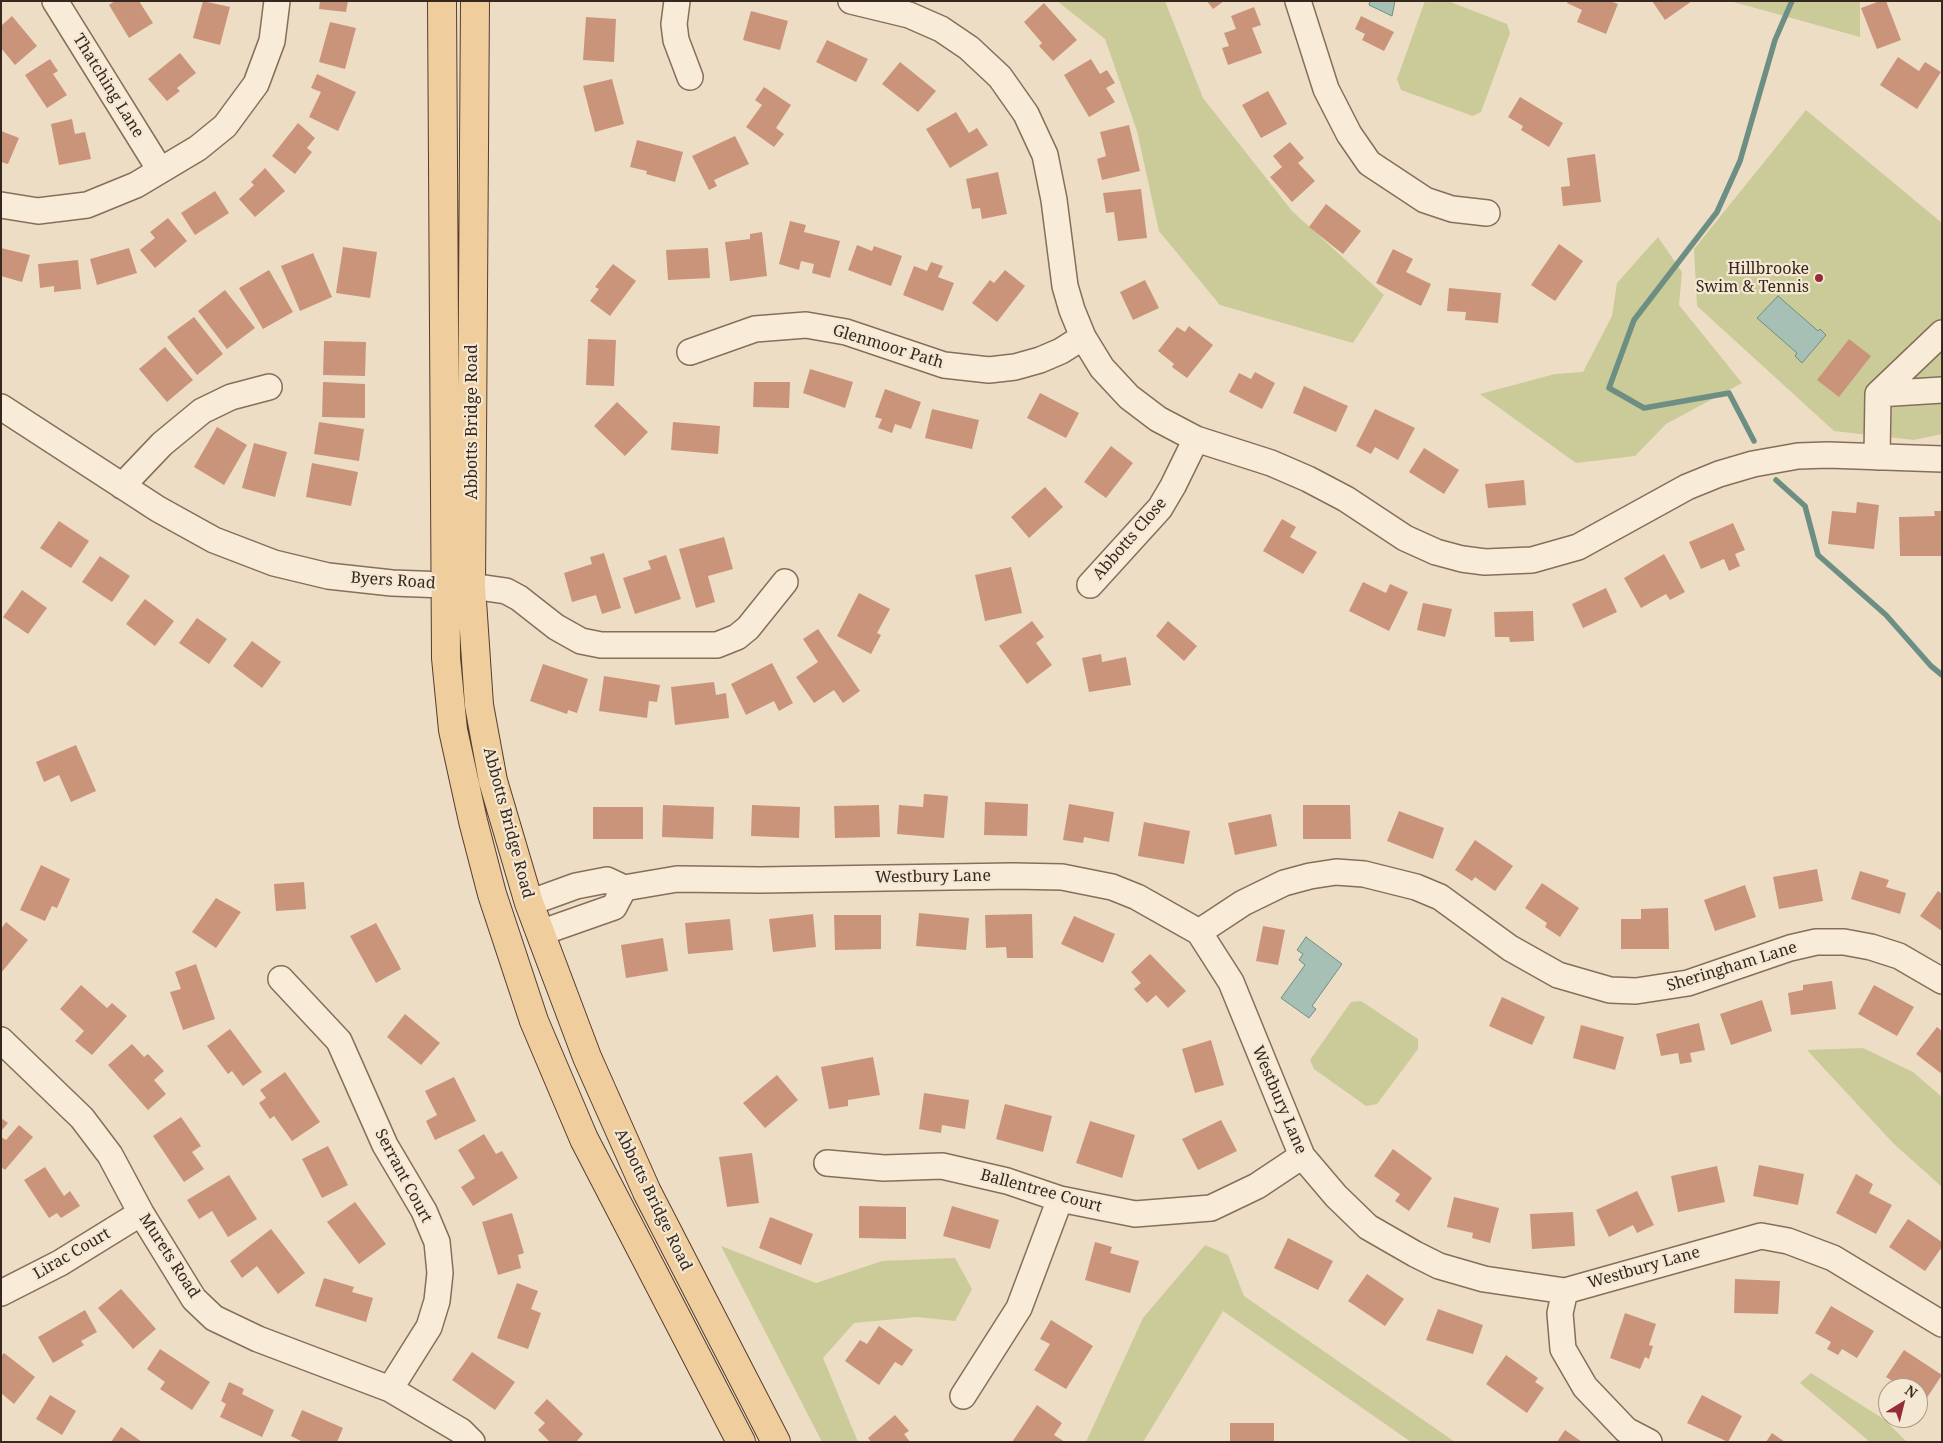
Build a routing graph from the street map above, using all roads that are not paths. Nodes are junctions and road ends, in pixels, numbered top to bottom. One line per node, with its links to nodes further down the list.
1 (55, 1): 9 (street, Thatching Lane)
2 (277, 1): 9 (street)
3 (442, 1): 24 (main road, Abbotts Bridge Road)
4 (475, 1): 24 (main road, Abbotts Bridge Road)
5 (677, 1): 8 (street)
6 (851, 1): 13 (street)
7 (1298, 1): 11 (street)
8 (690, 78)
9 (160, 170): 10 (street)
10 (1, 206)
11 (1487, 213)
12 (1942, 333): 17 (street)
13 (1083, 337): 14 (street, Glenmoor Path); 19 (street)
14 (690, 352)
15 (269, 387): 22 (street)
16 (1942, 390): 17 (street)
17 (1878, 394): 20 (street)
18 (1, 407): 22 (street, Byers Road)
19 (1196, 439): 20 (street); 25 (street, Abbotts Close)
20 (1876, 457): 21 (street)
21 (1942, 459)
22 (122, 486): 24 (street, Byers Road)
23 (785, 582): 24 (street, Byers Road)
24 (458, 585): 27 (main road, Abbotts Bridge Road); 43 (main road, Abbotts Bridge Road)
25 (1090, 585)
26 (624, 888): 27 (street, Westbury Lane); 28 (street, Westbury Lane); 29 (street)
27 (529, 903): 29 (main road, Abbotts Bridge Road)
28 (1199, 932): 31 (street, Sheringham Lane); 33 (street, Westbury Lane)
29 (540, 933): 44 (main road, Abbotts Bridge Road)
30 (281, 979): 40 (street, Serrant Court)
31 (1942, 980)
32 (1, 1040): 36 (street, Murets Road)
33 (1302, 1156): 35 (street, Ballentree Court); 37 (street, Westbury Lane)
34 (827, 1163): 35 (street, Ballentree Court)
35 (1060, 1199): 41 (street)
36 (141, 1213): 38 (street, Lirac Court); 40 (street, Murets Road)
37 (1565, 1291): 39 (street, Westbury Lane); 45 (street)
38 (1, 1293)
39 (1942, 1324)
40 (390, 1389): 42 (street, Murets Road)
41 (963, 1396)
42 (472, 1442)
43 (741, 1442)
44 (776, 1442)
45 (1648, 1442)

